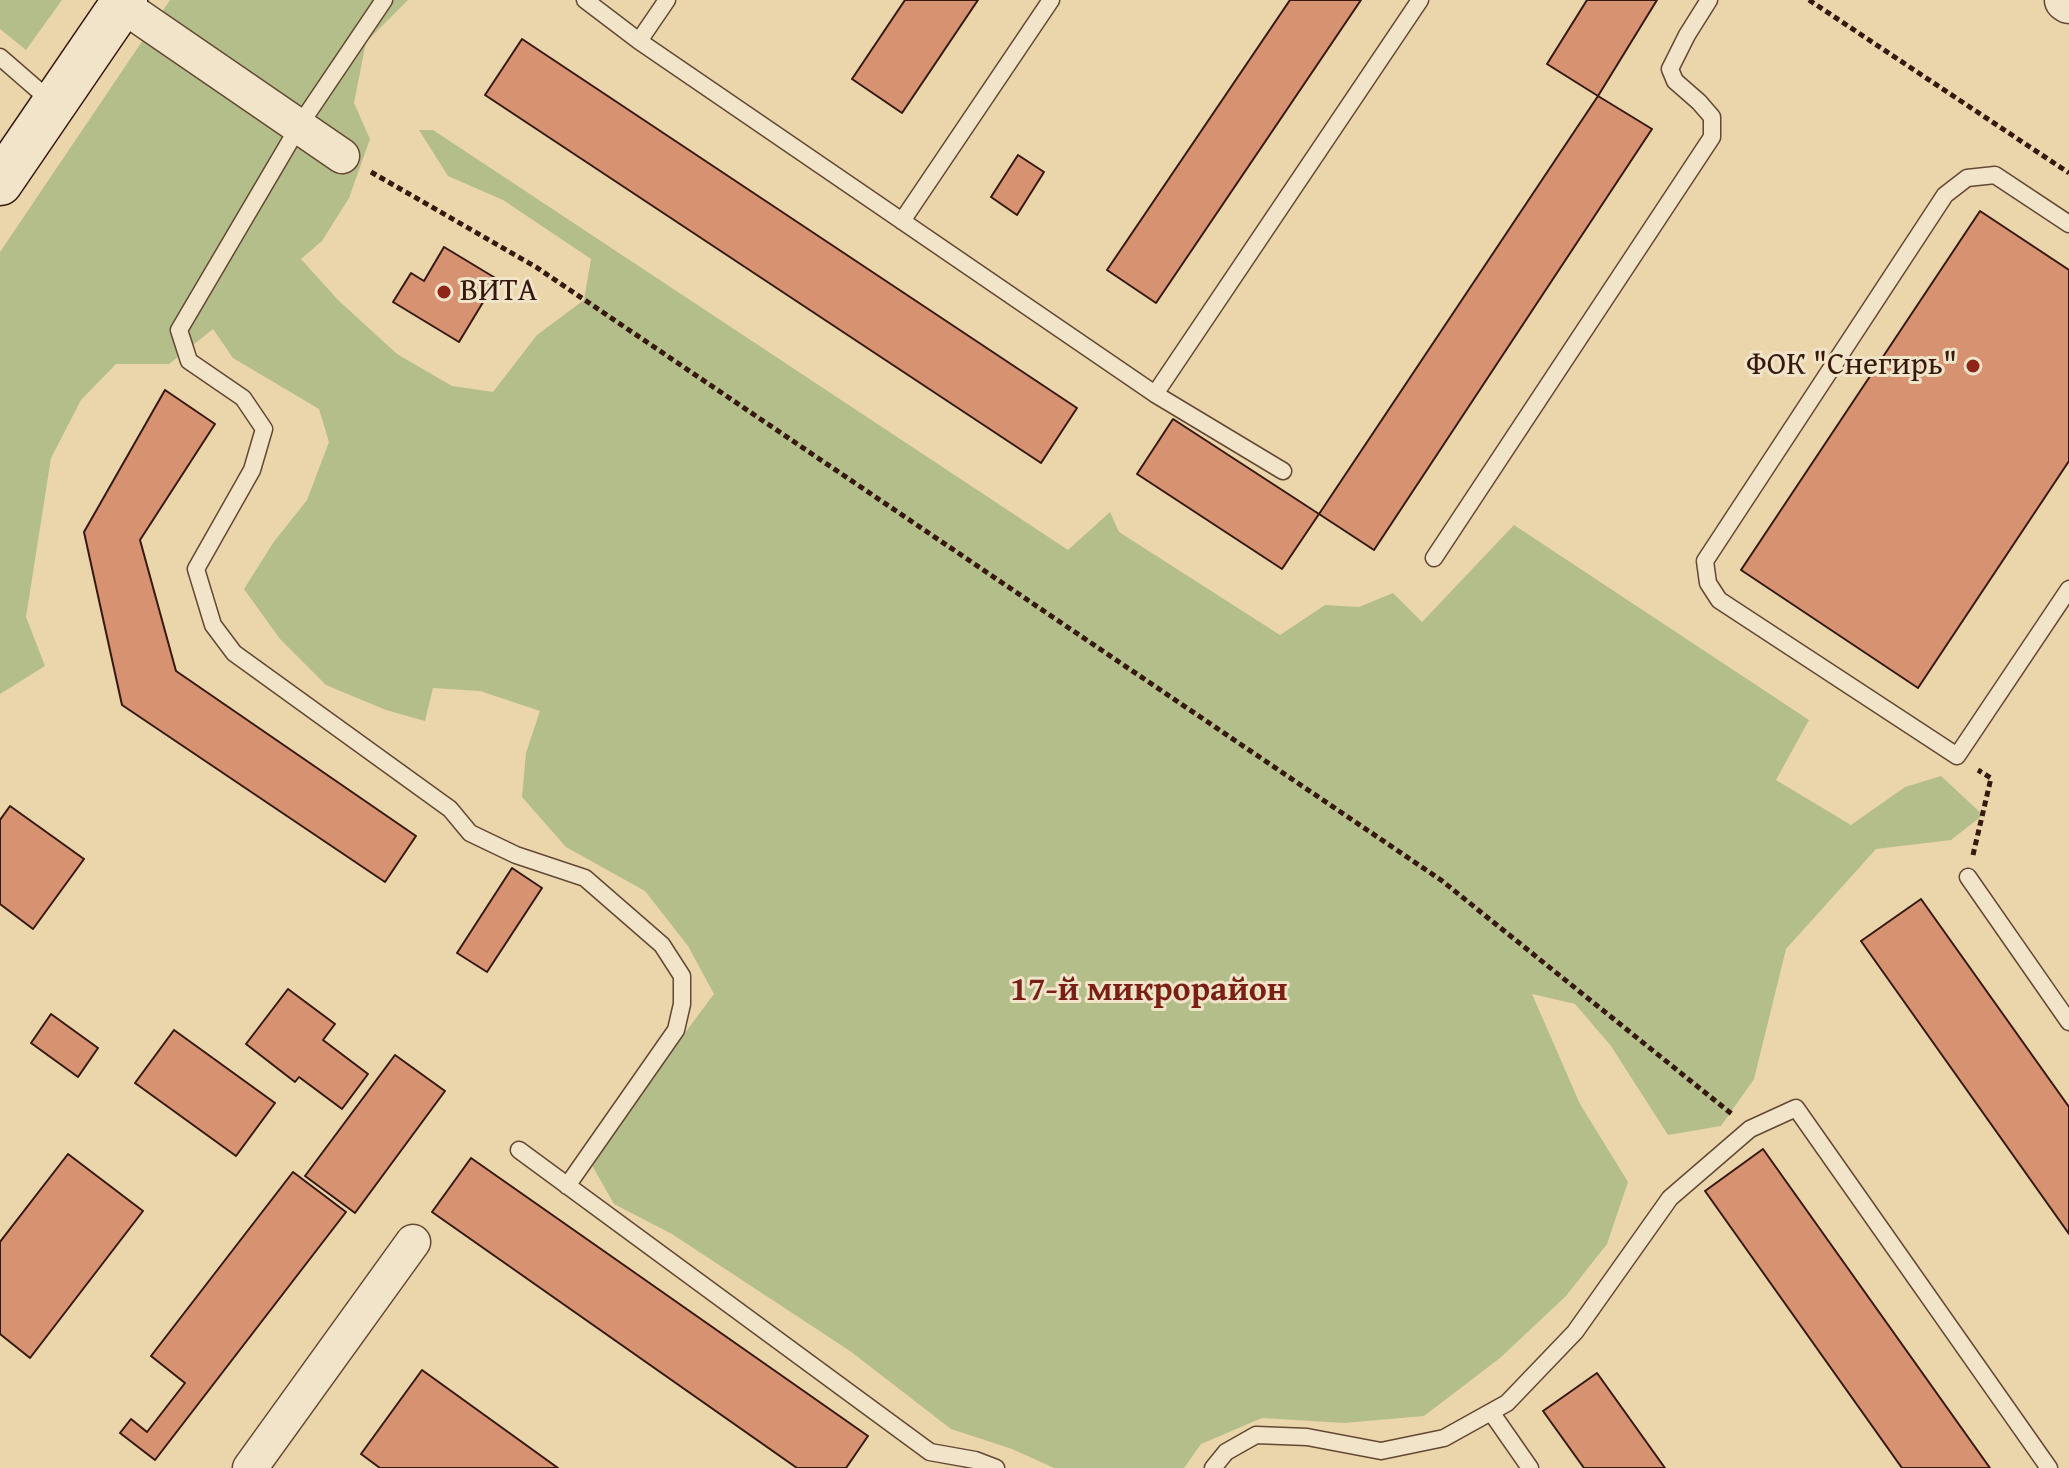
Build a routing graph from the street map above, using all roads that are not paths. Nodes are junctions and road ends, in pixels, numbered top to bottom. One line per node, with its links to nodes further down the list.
1 (384, 0): 11 (lane)
2 (585, 0): 8 (lane)
3 (667, 0): 8 (lane)
4 (1051, 0): 14 (lane)
5 (1420, 0): 16 (lane)
6 (1709, 0): 18 (lane)
7 (124, 2): 10 (main road); 11 (street)
8 (639, 41): 14 (lane)
9 (0, 57): 10 (lane)
10 (54, 104): 13 (main road)
11 (299, 126): 12 (street); 23 (lane)
12 (342, 156)
13 (0, 183)
14 (902, 221): 16 (lane)
15 (2069, 224): 19 (lane)
16 (1155, 394): 17 (lane)
17 (1283, 471)
18 (1434, 558)
19 (2069, 589)
20 (1968, 877): 21 (lane)
21 (2069, 1022)
22 (519, 1150): 23 (lane)
23 (567, 1186): 26 (lane)
24 (413, 1242): 27 (street)
25 (1491, 1412): 29 (lane); 30 (lane); 31 (lane)
26 (944, 1462): 28 (lane)
27 (250, 1468)
28 (996, 1468)
29 (1213, 1468)
30 (1530, 1468)
31 (2049, 1468)

